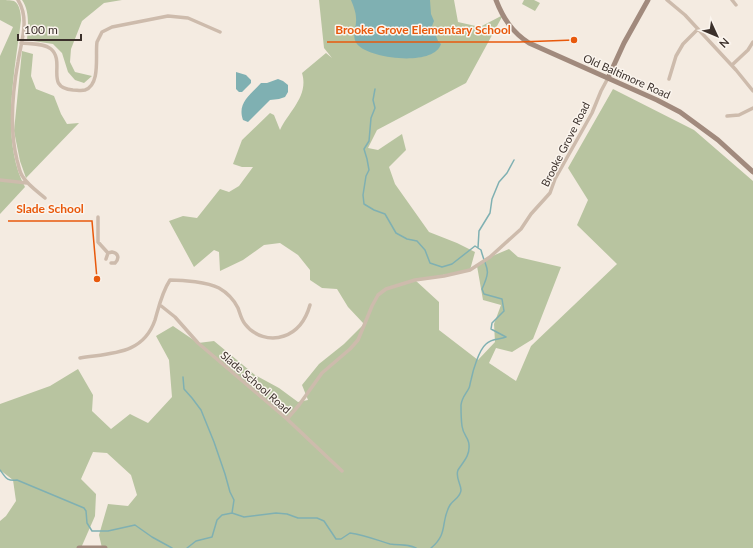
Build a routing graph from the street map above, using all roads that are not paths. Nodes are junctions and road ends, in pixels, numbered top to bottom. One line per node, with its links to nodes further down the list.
1 (18, 0): 10 (street)
2 (496, 0): 12 (street, Old Baltimore Road)
3 (648, 0): 12 (street)
4 (667, 0): 7 (street)
5 (732, 0): 6 (street)
6 (736, 5)
7 (698, 29): 11 (street); 13 (street)
8 (220, 32): 10 (street)
9 (753, 42): 11 (street)
10 (21, 43): 19 (street)
11 (732, 65): 14 (street)
12 (608, 78): 17 (street, Old Baltimore Road); 28 (street, Brooke Grove Road)
13 (669, 79)
14 (753, 91)
15 (753, 108): 16 (street)
16 (727, 116)
17 (753, 172)
18 (0, 180): 19 (street)
19 (28, 183): 20 (street)
20 (45, 198)
21 (98, 217): 22 (street)
22 (108, 253): 23 (street); 24 (street)
23 (106, 259)
24 (111, 263)
25 (160, 305): 26 (street); 27 (street); 28 (street, Slade School Road)
26 (310, 305)
27 (80, 358)
28 (287, 419): 29 (street, Slade School Road)
29 (342, 471)
30 (79, 548): 31 (street)
31 (105, 548)

